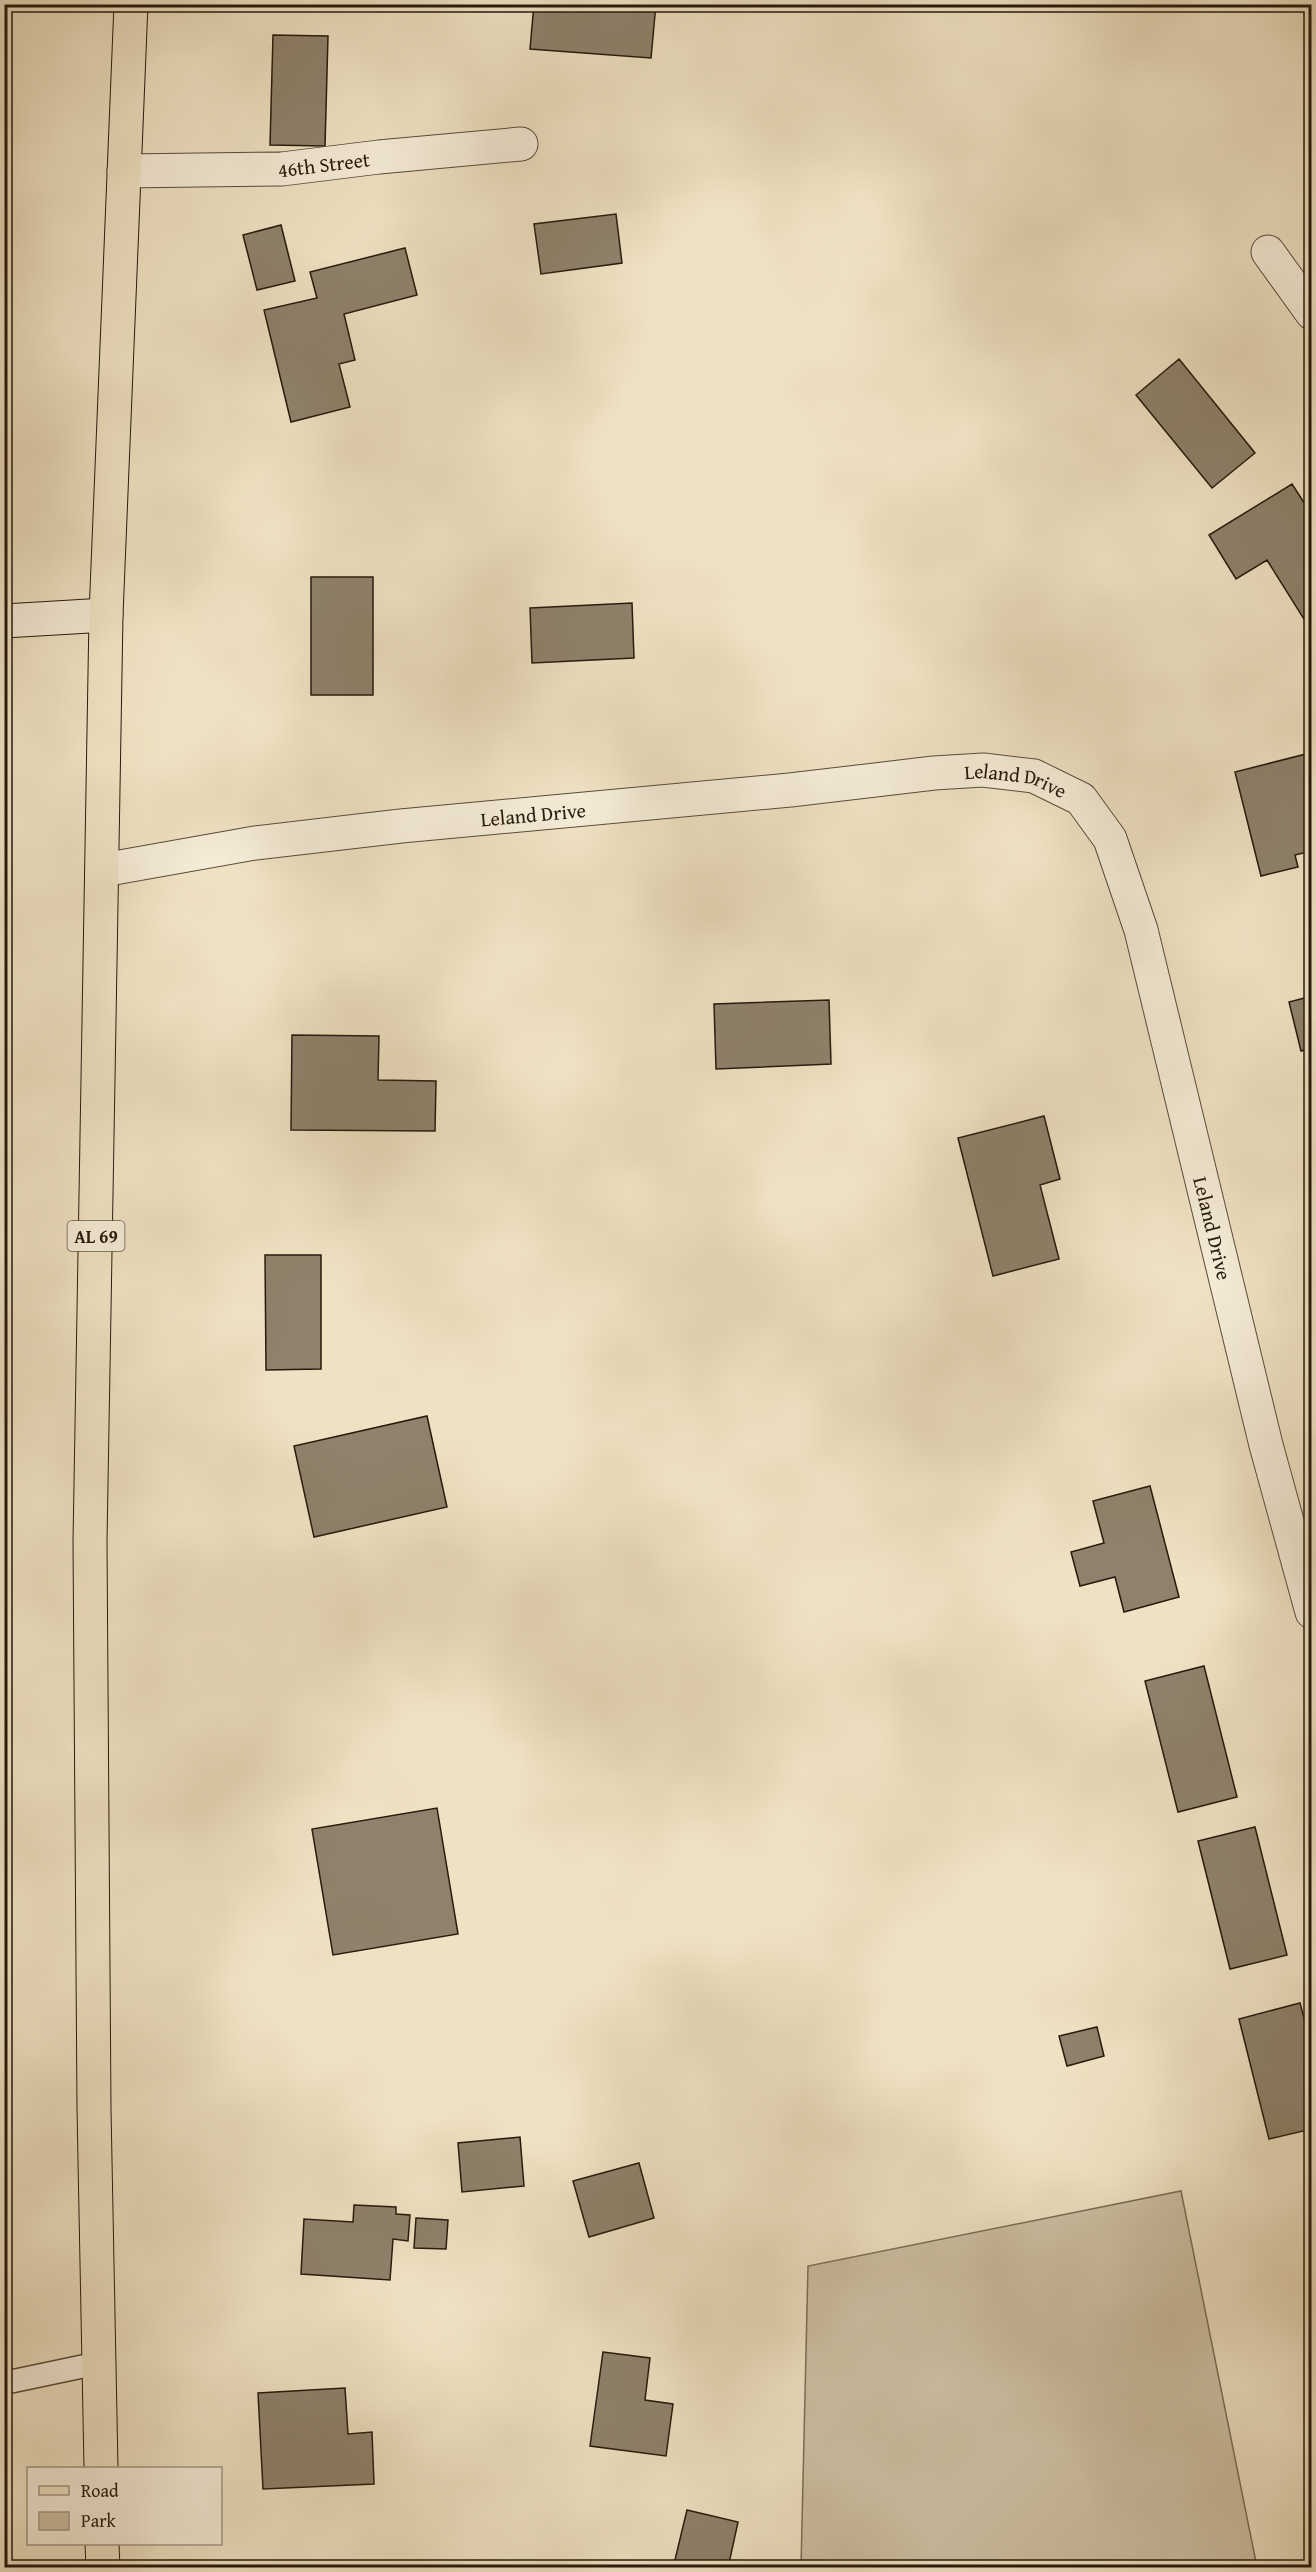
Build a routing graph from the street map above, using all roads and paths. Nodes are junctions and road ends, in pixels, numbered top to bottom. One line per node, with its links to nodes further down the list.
1 (131, 4): 3 (main road, AL 69)
2 (522, 144): 3 (street, 46th Street)
3 (124, 171): 6 (main road, AL 69)
4 (1268, 252): 5 (street)
5 (1311, 313)
6 (106, 615): 7 (street); 8 (main road, AL 69)
7 (4, 621)
8 (103, 870): 9 (street, Leland Drive); 10 (main road, AL 69)
9 (1311, 1612)
10 (99, 2363): 11 (lane); 12 (main road, AL 69)
11 (4, 2383)
12 (101, 2467)
13 (102, 2545): 14 (main road)
14 (103, 2568)

